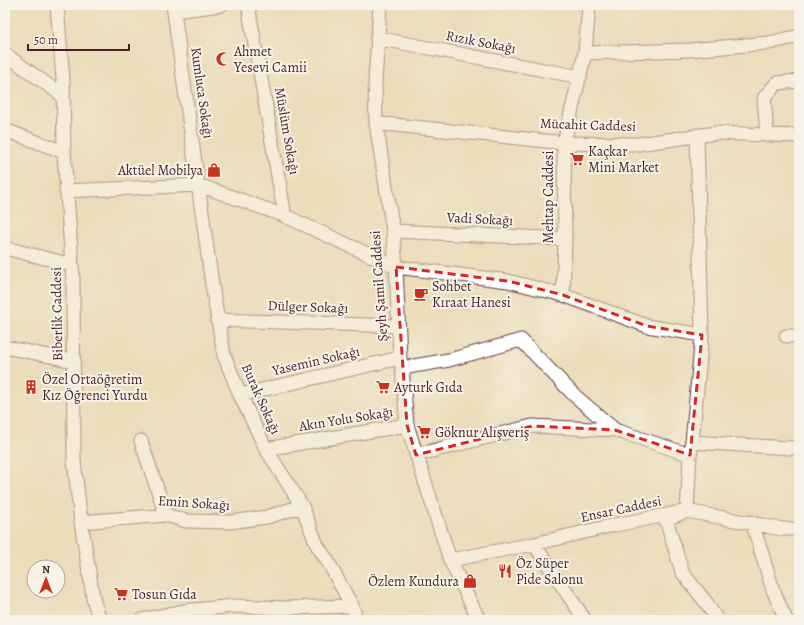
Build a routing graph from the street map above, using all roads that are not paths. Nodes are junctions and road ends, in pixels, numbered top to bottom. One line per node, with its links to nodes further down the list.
1 (57, 5): 13 (street, Biberlik Caddesi)
2 (221, 5): 6 (street)
3 (248, 5): 23 (street, Müslüm Sokağı)
4 (380, 5): 8 (street, Şeyh Şamil Caddesi)
5 (589, 5): 9 (street, Mehtap Caddesi)
6 (173, 8): 21 (street, Kumluca Sokağı)
7 (799, 36): 9 (street)
8 (377, 38): 11 (street, Rızık Sokağı); 14 (street, Şeyh Şamil Caddesi)
9 (585, 53): 11 (street, Mehtap Caddesi)
10 (5, 54): 13 (street)
11 (580, 77): 19 (street, Mehtap Caddesi)
12 (799, 81): 17 (street)
13 (63, 96): 20 (street, Biberlik Caddesi)
14 (376, 123): 19 (street, Mücahit Caddesi); 24 (street, Şeyh Şamil Caddesi)
15 (5, 130): 20 (street)
16 (697, 135): 17 (street, Mücahit Caddesi); 19 (street, Mücahit Caddesi); 32 (street)
17 (767, 135): 18 (street, Mücahit Caddesi)
18 (799, 136)
19 (564, 142): 25 (street, Mehtap Caddesi)
20 (64, 152): 22 (street, Biberlik Caddesi)
21 (199, 185): 22 (street); 23 (street); 30 (street, Burak Sokağı)
22 (66, 191): 27 (street, Biberlik Caddesi)
23 (285, 216): 28 (street)
24 (393, 231): 25 (street, Vadi Sokağı); 28 (street, Şeyh Şamil Caddesi)
25 (565, 239): 29 (street, Mehtap Caddesi)
26 (5, 248): 27 (street)
27 (72, 265): 34 (street, Biberlik Caddesi)
28 (396, 267): 29 (street); 31 (street, Şeyh Şamil Caddesi)
29 (563, 295): 32 (street)
30 (217, 320): 31 (street, Dülger Sokağı); 36 (street, Burak Sokağı)
31 (398, 326): 35 (street, Şeyh Şamil Caddesi)
32 (702, 335): 41 (street)
33 (5, 347): 34 (street)
34 (74, 361): 47 (street, Biberlik Caddesi)
35 (401, 363): 36 (street, Yasemin Sokağı); 37 (street, Şeyh Şamil Caddesi); 38 (street, Yasemin Sokağı)
36 (240, 395): 42 (street, Burak Sokağı)
37 (407, 425): 42 (street, Akın Yolu Sokağı); 43 (street, Şeyh Şamil Caddesi)
38 (614, 430): 41 (street); 43 (street)
39 (141, 441): 46 (street)
40 (799, 447): 41 (street)
41 (691, 448): 45 (street)
42 (266, 449): 44 (street, Burak Sokağı)
43 (416, 455): 51 (street, Şeyh Şamil Caddesi)
44 (302, 506): 46 (street, Emin Sokağı); 52 (street, Burak Sokağı)
45 (687, 511): 48 (street, Ensar Caddesi); 50 (street, Ensar Caddesi); 58 (street)
46 (166, 515): 47 (street, Emin Sokağı)
47 (81, 522): 53 (street, Biberlik Caddesi)
48 (752, 522): 49 (street, Ensar Caddesi); 59 (street)
49 (799, 530)
50 (534, 544): 51 (street, Ensar Caddesi); 57 (street)
51 (450, 560): 56 (street, Şeyh Şamil Caddesi)
52 (352, 606): 54 (street); 55 (street, Burak Sokağı)
53 (100, 620)
54 (141, 620)
55 (357, 620)
56 (479, 620)
57 (585, 620)
58 (717, 620)
59 (786, 620)

